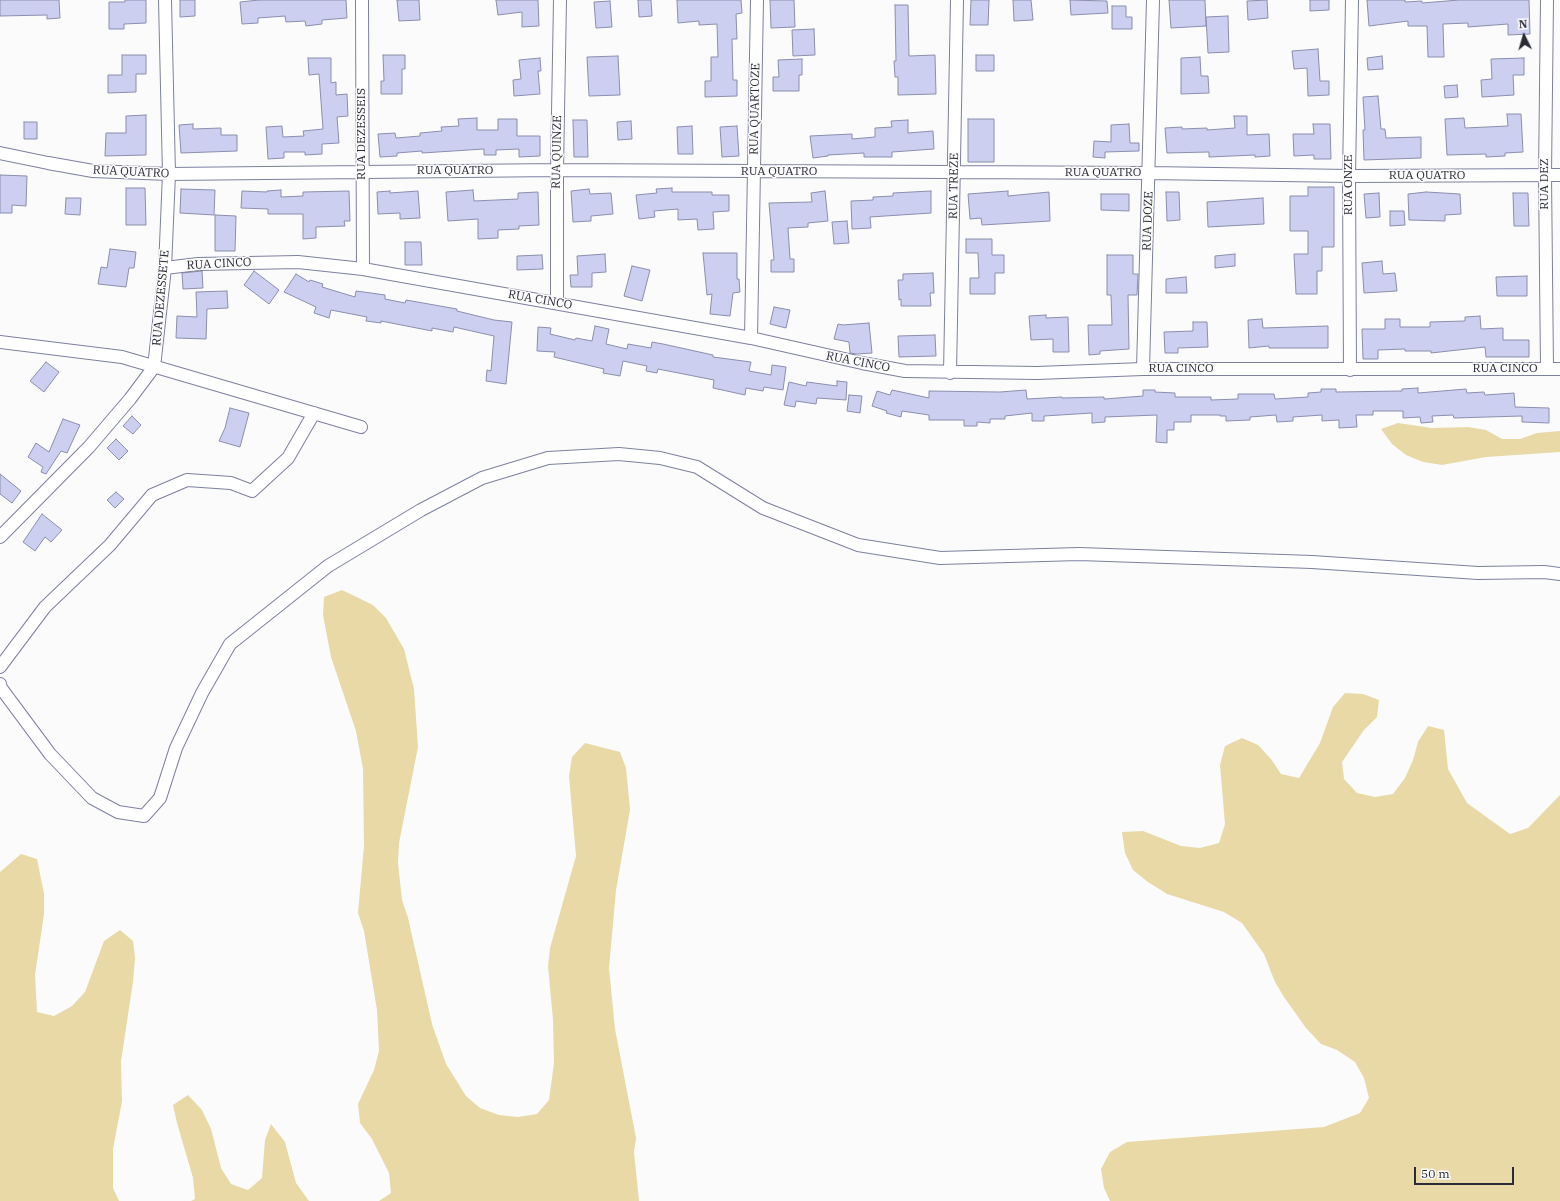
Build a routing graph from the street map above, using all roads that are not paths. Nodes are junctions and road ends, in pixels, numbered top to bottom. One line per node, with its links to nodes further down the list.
1 (165, 0): 15 (street, RUA DEZESSETE)
2 (362, 0): 11 (street, RUA DEZESSEIS)
3 (560, 0): 10 (street, RUA QUINZE)
4 (757, 0): 12 (street, RUA QUARTOZE)
5 (957, 0): 13 (street, RUA TREZE)
6 (1153, 0): 14 (street, RUA DOZE)
7 (1352, 0): 18 (street, RUA ONZE)
8 (1547, 0): 16 (street, RUA DEZ)
9 (0, 153): 15 (street, RUA QUATRO)
10 (557, 170): 11 (street, RUA QUATRO); 12 (street, RUA QUATRO); 21 (street, RUA QUINZE)
11 (362, 171): 15 (street, RUA QUATRO); 20 (street, RUA DEZESSEIS)
12 (754, 172): 13 (street, RUA QUATRO); 22 (street, RUA QUARTOZE)
13 (954, 172): 14 (street, RUA QUATRO); 29 (street, RUA TREZE)
14 (1149, 173): 18 (street, RUA QUATRO); 26 (street, RUA DOZE)
15 (168, 174): 19 (street, RUA DEZESSETE)
16 (1545, 175): 17 (street, RUA QUATRO); 18 (street, RUA QUATRO); 25 (street, RUA DEZ)
17 (1560, 175)
18 (1349, 176): 28 (street, RUA ONZE)
19 (165, 268): 20 (street, RUA CINCO); 24 (street, RUA DEZESSETE)
20 (363, 268): 21 (street, RUA CINCO)
21 (557, 304): 22 (street, RUA CINCO)
22 (751, 338): 29 (street, RUA CINCO)
23 (0, 342): 24 (street)
24 (154, 367): 30 (street); 32 (street, RUA DEZESSETE)
25 (1547, 368): 27 (street, RUA CINCO); 28 (street, RUA CINCO)
26 (1143, 369): 28 (street, RUA CINCO); 29 (street, RUA CINCO)
27 (1560, 369)
28 (1350, 370)
29 (950, 372)
30 (314, 413): 31 (street); 34 (street)
31 (361, 427)
32 (0, 537)
33 (1560, 574): 35 (street)
34 (0, 667)
35 (0, 684)

